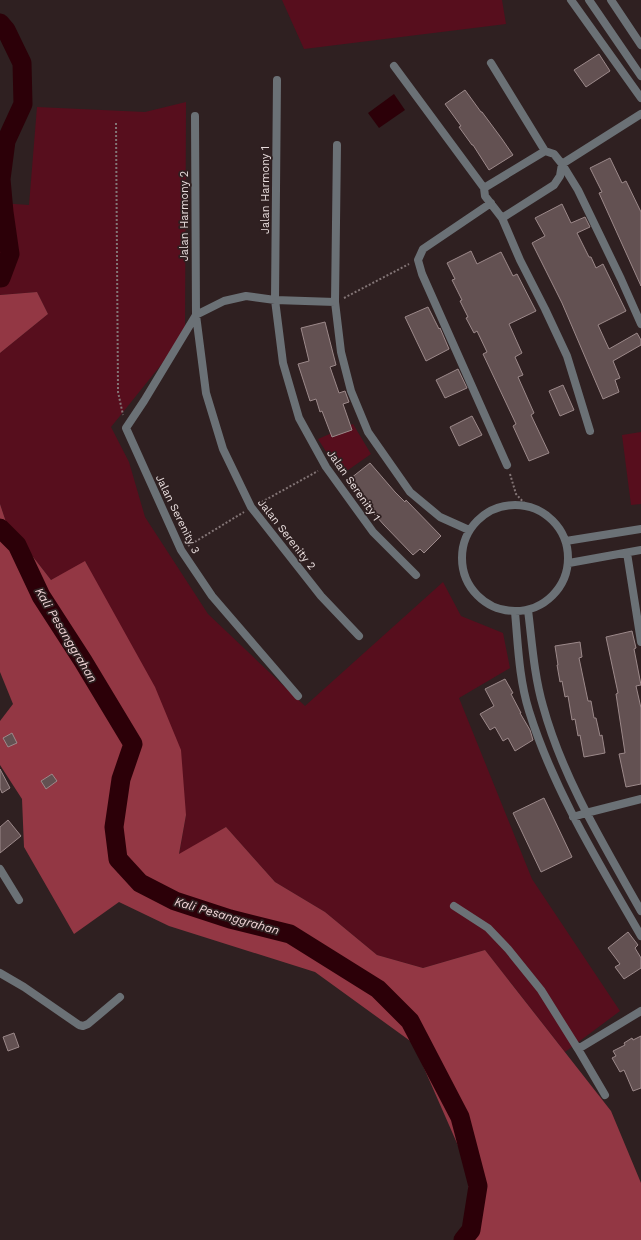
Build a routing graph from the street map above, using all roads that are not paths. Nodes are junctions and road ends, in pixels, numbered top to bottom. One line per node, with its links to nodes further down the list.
1 (571, 0): 9 (street)
2 (589, 0): 7 (street)
3 (611, 0): 4 (street)
4 (641, 45)
5 (491, 64): 13 (street)
6 (394, 66): 15 (street)
7 (641, 76)
8 (277, 80): 18 (street, Jalan Harmony 1)
9 (641, 98)
10 (641, 114): 14 (street)
11 (194, 116): 20 (street, Jalan Harmony 2)
12 (337, 145): 19 (street)
13 (545, 151): 14 (street); 15 (street)
14 (562, 164): 17 (street); 21 (street)
15 (484, 188): 16 (street)
16 (491, 203): 17 (street); 23 (street)
17 (502, 218): 22 (street)
18 (275, 300): 19 (street); 20 (street); 30 (street, Jalan Serenity 1)
19 (335, 302): 25 (street)
20 (196, 315): 33 (street, Jalan Serenity 2); 35 (street, Jalan Serenity 3)
21 (641, 324)
22 (590, 431)
23 (507, 465)
24 (641, 529): 26 (street)
25 (469, 530): 26 (street); 32 (street)
26 (566, 540): 29 (street)
27 (641, 550): 28 (street)
28 (626, 553): 29 (street); 34 (street)
29 (569, 563): 31 (street)
30 (416, 575)
31 (528, 610): 32 (street); 37 (street)
32 (515, 612): 38 (street)
33 (359, 636)
34 (641, 642)
35 (298, 696)
36 (641, 799): 37 (street)
37 (586, 813): 38 (street); 42 (street)
38 (573, 817): 43 (street)
39 (0, 869): 40 (street)
40 (19, 900)
41 (454, 906): 47 (street)
42 (641, 911)
43 (641, 936)
44 (0, 973): 45 (street)
45 (120, 997)
46 (641, 1011): 47 (street)
47 (578, 1049): 48 (street)
48 (605, 1095)

